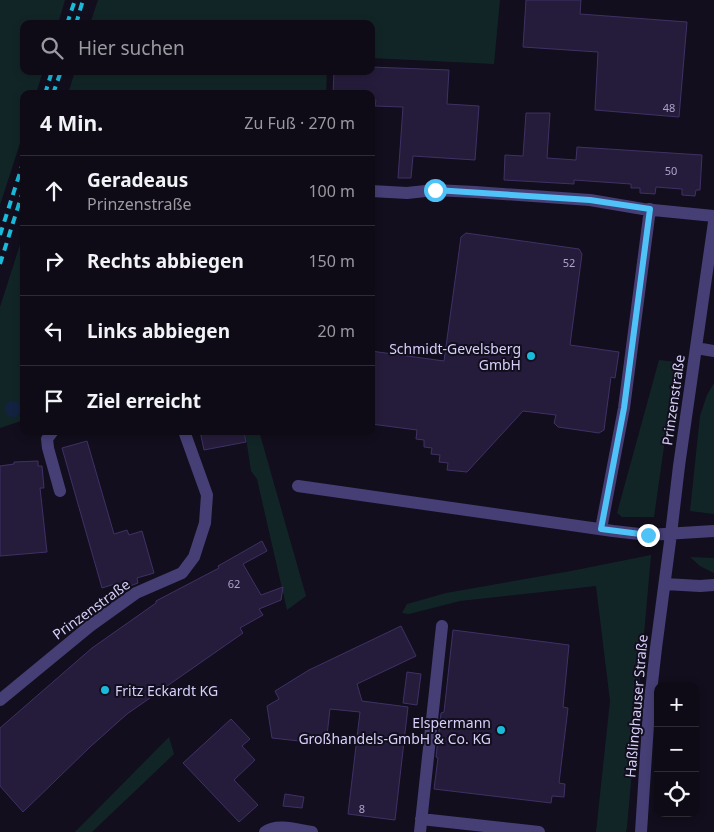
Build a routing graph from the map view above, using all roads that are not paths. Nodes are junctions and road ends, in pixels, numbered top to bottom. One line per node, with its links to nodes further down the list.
1 (375, 191): 2 (street)
2 (650, 209): 3 (street); 11 (street)
3 (714, 216)
4 (714, 222): 5 (street, Prinzenstraße)
5 (696, 348): 6 (street); 13 (street, Prinzenstraße)
6 (714, 351)
7 (50, 435): 10 (street)
8 (185, 435): 16 (street, Prinzenstraße)
9 (298, 486): 11 (street)
10 (60, 491)
11 (601, 529): 12 (street)
12 (714, 531)
13 (665, 584): 14 (street); 21 (street, Haßlinghauser Straße)
14 (714, 585)
15 (442, 626): 17 (street)
16 (0, 700)
17 (421, 826): 20 (street)
18 (265, 832): 19 (street)
19 (312, 832)
20 (539, 832)
21 (641, 832)

